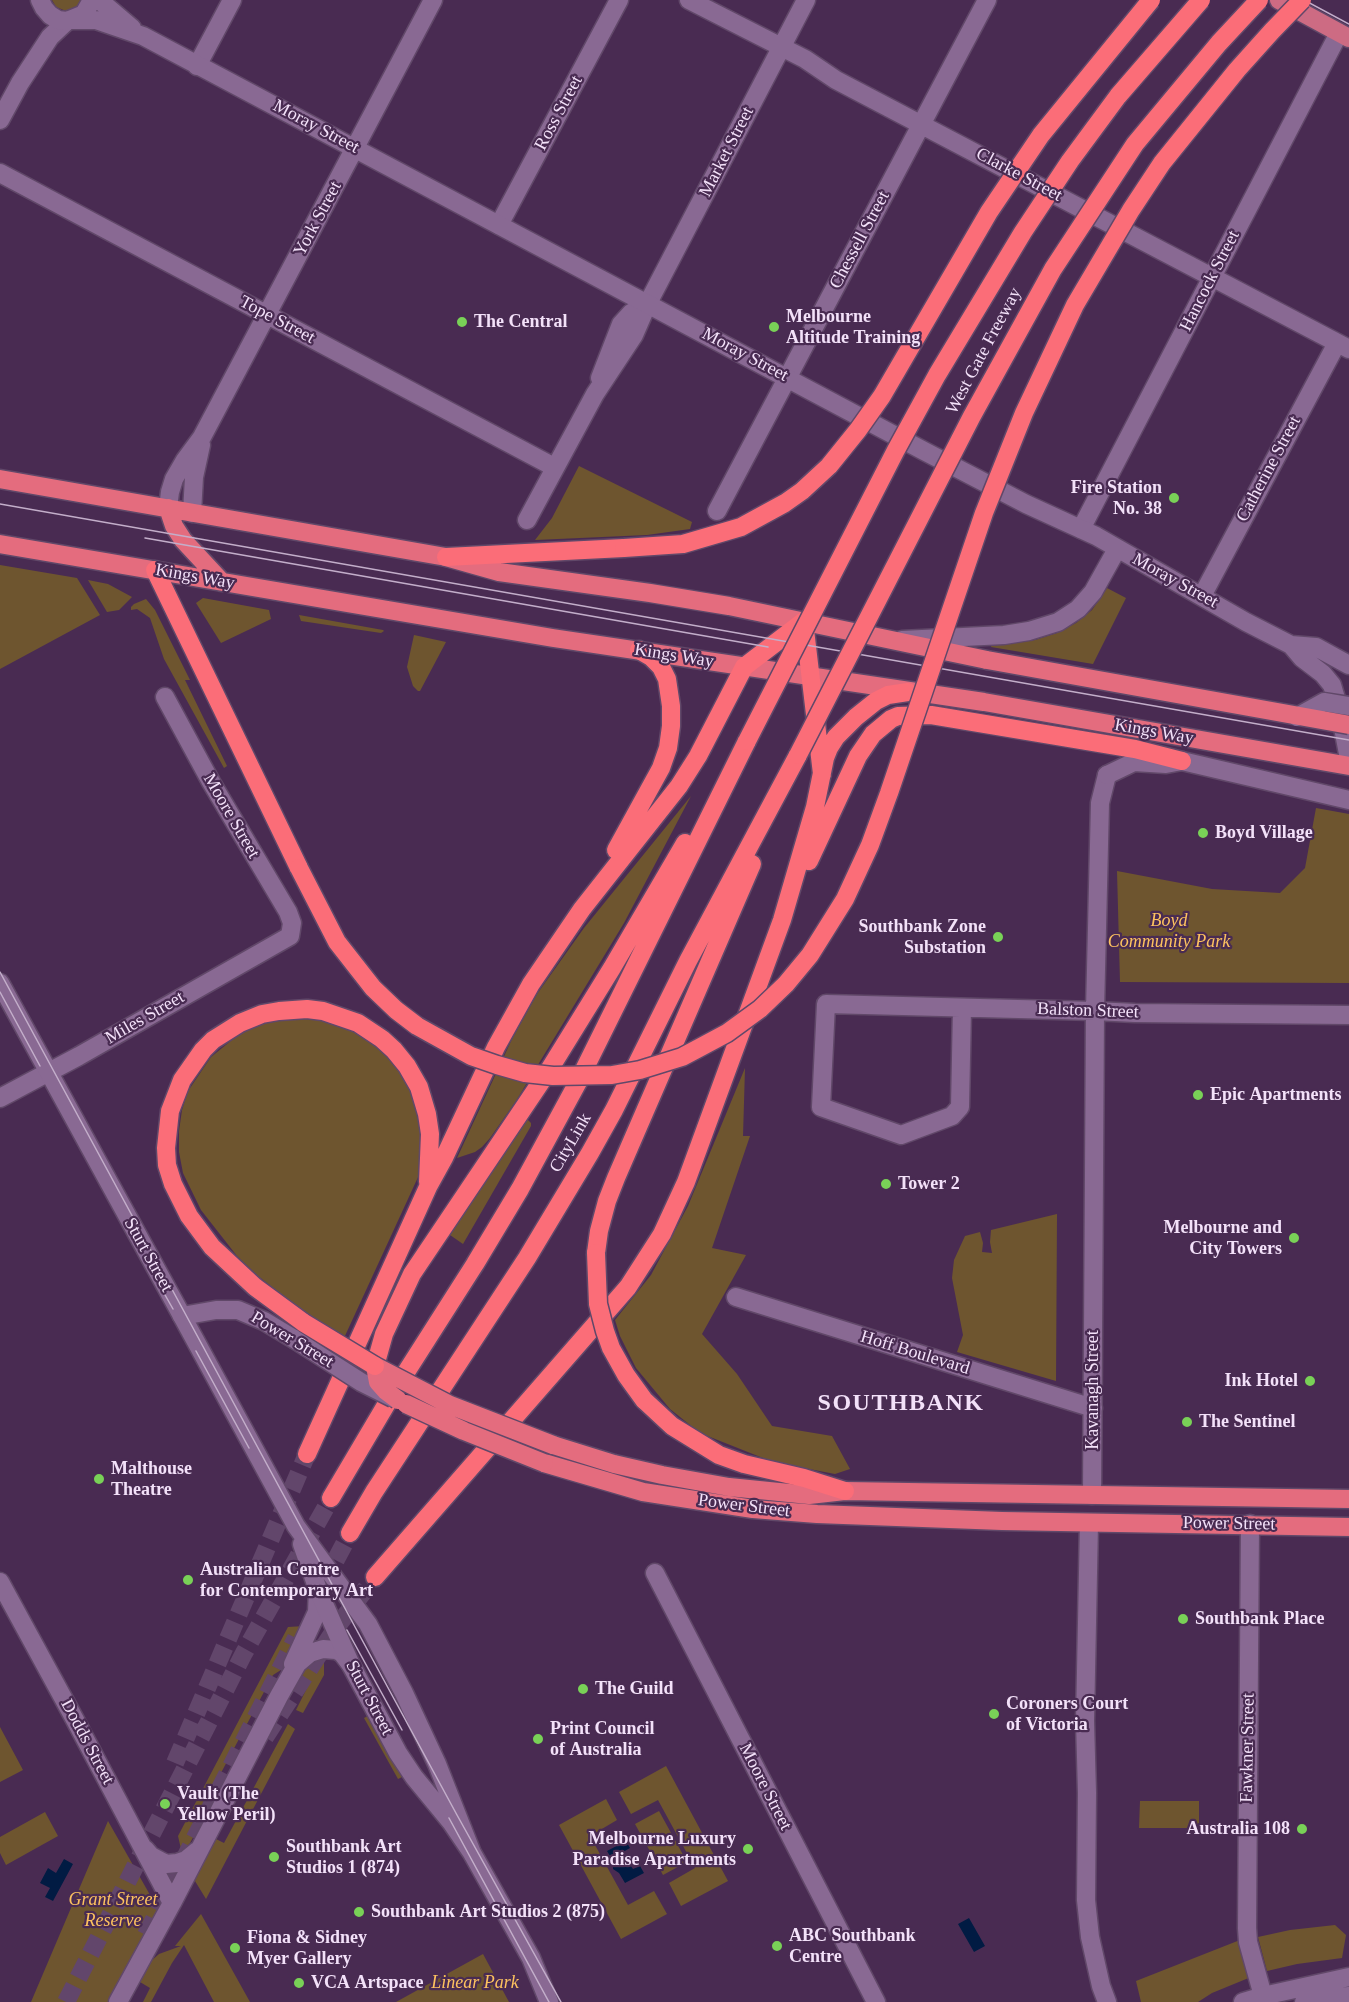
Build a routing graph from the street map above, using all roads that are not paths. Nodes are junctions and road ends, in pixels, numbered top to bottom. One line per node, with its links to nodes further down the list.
1 (92, 0): 15 (street)
2 (99, 0): 16 (street, Moray Street)
3 (232, 0): 19 (street)
4 (433, 0): 23 (street, York Street)
5 (619, 0): 25 (street, Ross Street)
6 (689, 0): 18 (street, Clarke Street)
7 (806, 0): 18 (street, Market Street)
8 (987, 0): 22 (street, Chessell Street)
9 (1151, 0): 41 (highway, bridge)
10 (1201, 0): 57 (highway, West Gate Freeway, bridge)
11 (1259, 0): 58 (highway, West Gate Freeway, bridge)
12 (1280, 0): 17 (main road)
13 (1302, 0): 42 (highway, bridge)
14 (41, 1): 15 (street); 20 (street)
15 (69, 21): 16 (street, Moray Street); 20 (street)
16 (143, 36): 19 (street, Moray Street)
17 (1344, 36): 26 (street, Hancock Street)
18 (781, 46): 22 (street, Clarke Street); 27 (street, Market Street)
19 (197, 66): 23 (street, Moray Street)
20 (20, 83): 21 (street)
21 (0, 120)
22 (922, 124): 26 (street, Clarke Street); 30 (street, Chessell Street)
23 (355, 148): 25 (street, Moray Street); 28 (street, York Street)
24 (0, 173): 28 (street, Tope Street)
25 (499, 225): 27 (street, Moray Street)
26 (1212, 276): 29 (street, Clarke Street); 38 (street, Hancock Street)
27 (648, 303): 30 (street, Moray Street); 32 (street, Market Street)
28 (267, 314): 31 (street, York Street); 32 (street, Tope Street)
29 (1343, 346): 44 (street, Catherine Street)
30 (786, 378): 35 (street, Chessell Street); 38 (street, Moray Street)
31 (202, 437): 34 (street, York Street); 36 (street, York Street)
32 (554, 467): 37 (street, Market Street)
33 (0, 479): 34 (highway)
34 (168, 508): 36 (highway); 43 (highway)
35 (717, 511)
36 (192, 513): 41 (highway)
37 (527, 520)
38 (1081, 529): 40 (street, Moray Street)
39 (0, 544): 42 (highway, Kings Way)
40 (1117, 549): 44 (street, Moray Street); 46 (street)
41 (446, 557): 45 (highway)
42 (155, 570): 43 (highway, Kings Way)
43 (222, 582): 48 (highway, Kings Way)
44 (1202, 596): 47 (street, Moray Street)
45 (804, 621): 46 (highway); 50 (highway); 51 (highway)
46 (895, 640): 55 (highway, bridge)
47 (1291, 645): 49 (street, Moray Street); 59 (street)
48 (639, 650): 50 (highway, Kings Way); 65 (highway)
49 (1349, 665)
50 (744, 667): 51 (highway, Kings Way); 65 (highway)
51 (812, 678): 52 (highway, Kings Way); 62 (highway)
52 (908, 692): 61 (highway, Kings Way); 62 (highway)
53 (165, 697): 67 (street, Moore Street)
54 (1349, 706): 55 (street, bridge)
55 (1297, 717): 56 (highway, bridge)
56 (1349, 725)
57 (747, 741): 77 (highway); 83 (highway, CityLink)
58 (798, 755): 81 (highway, bridge); 90 (highway, CityLink, bridge)
59 (1349, 759)
60 (1182, 761): 63 (street, Kings Way); 64 (street, Kings Way); 66 (highway)
61 (1349, 766)
62 (822, 774): 66 (highway)
63 (1107, 775): 70 (street, Kavanagh Street)
64 (1349, 800)
65 (582, 909): 74 (highway)
66 (782, 920): 92 (highway)
67 (290, 936): 72 (street, Miles Street)
68 (0, 983): 72 (street, Sturt Street)
69 (962, 1008): 69 (street, Balston Street); 70 (street, Balston Street)
70 (1095, 1011): 71 (street, Balston Street); 79 (street, Kavanagh Street)
71 (1349, 1016)
72 (48, 1072): 73 (street, Miles Street); 76 (street, Sturt Street)
73 (0, 1098)
74 (428, 1186): 77 (highway, bridge); 80 (highway)
75 (736, 1297): 79 (street, Hoff Boulevard)
76 (182, 1316): 78 (street, Power Street, bridge); 88 (street, Sturt Street)
77 (375, 1366): 78 (highway, bridge); 81 (highway, Power Street, bridge)
78 (398, 1400): 86 (highway, Power Street, bridge)
79 (1093, 1408): 82 (street, Kavanagh Street)
80 (307, 1454)
81 (844, 1491): 82 (highway, Power Street)
82 (1092, 1495): 84 (highway, Power Street); 86 (highway, Kavanagh Street)
83 (330, 1498)
84 (1250, 1498): 85 (highway, Power Street); 87 (highway, Fawkner Street)
85 (1349, 1499)
86 (1089, 1522): 87 (highway, Power Street); 109 (street, Kavanagh Street)
87 (1250, 1524): 89 (highway, Power Street); 103 (street, Fawkner Street)
88 (296, 1526): 94 (street, Sturt Street); 99 (street, Sturt Street)
89 (1349, 1527)
90 (350, 1533)
91 (655, 1573): 108 (street, Moore Street)
92 (375, 1577)
93 (0, 1582): 97 (street, Dodds Street)
94 (318, 1590): 95 (street, Sturt Street); 96 (street)
95 (351, 1665): 96 (street); 99 (street, Sturt Street)
96 (279, 1696): 98 (street)
97 (139, 1840): 98 (street); 100 (street, Dodds Street)
98 (197, 1851): 100 (street)
99 (472, 1853): 101 (street, Sturt Street)
100 (172, 1904): 105 (street)
101 (531, 1958): 106 (street, Sturt Street); 107 (street, Sturt Street)
102 (1349, 1977): 103 (street)
103 (1263, 1996): 110 (street)
104 (1349, 1996): 111 (street)
105 (118, 2002)
106 (549, 2002)
107 (564, 2002)
108 (876, 2002)
109 (1107, 2002)
110 (1243, 2002)
111 (1304, 2002)

